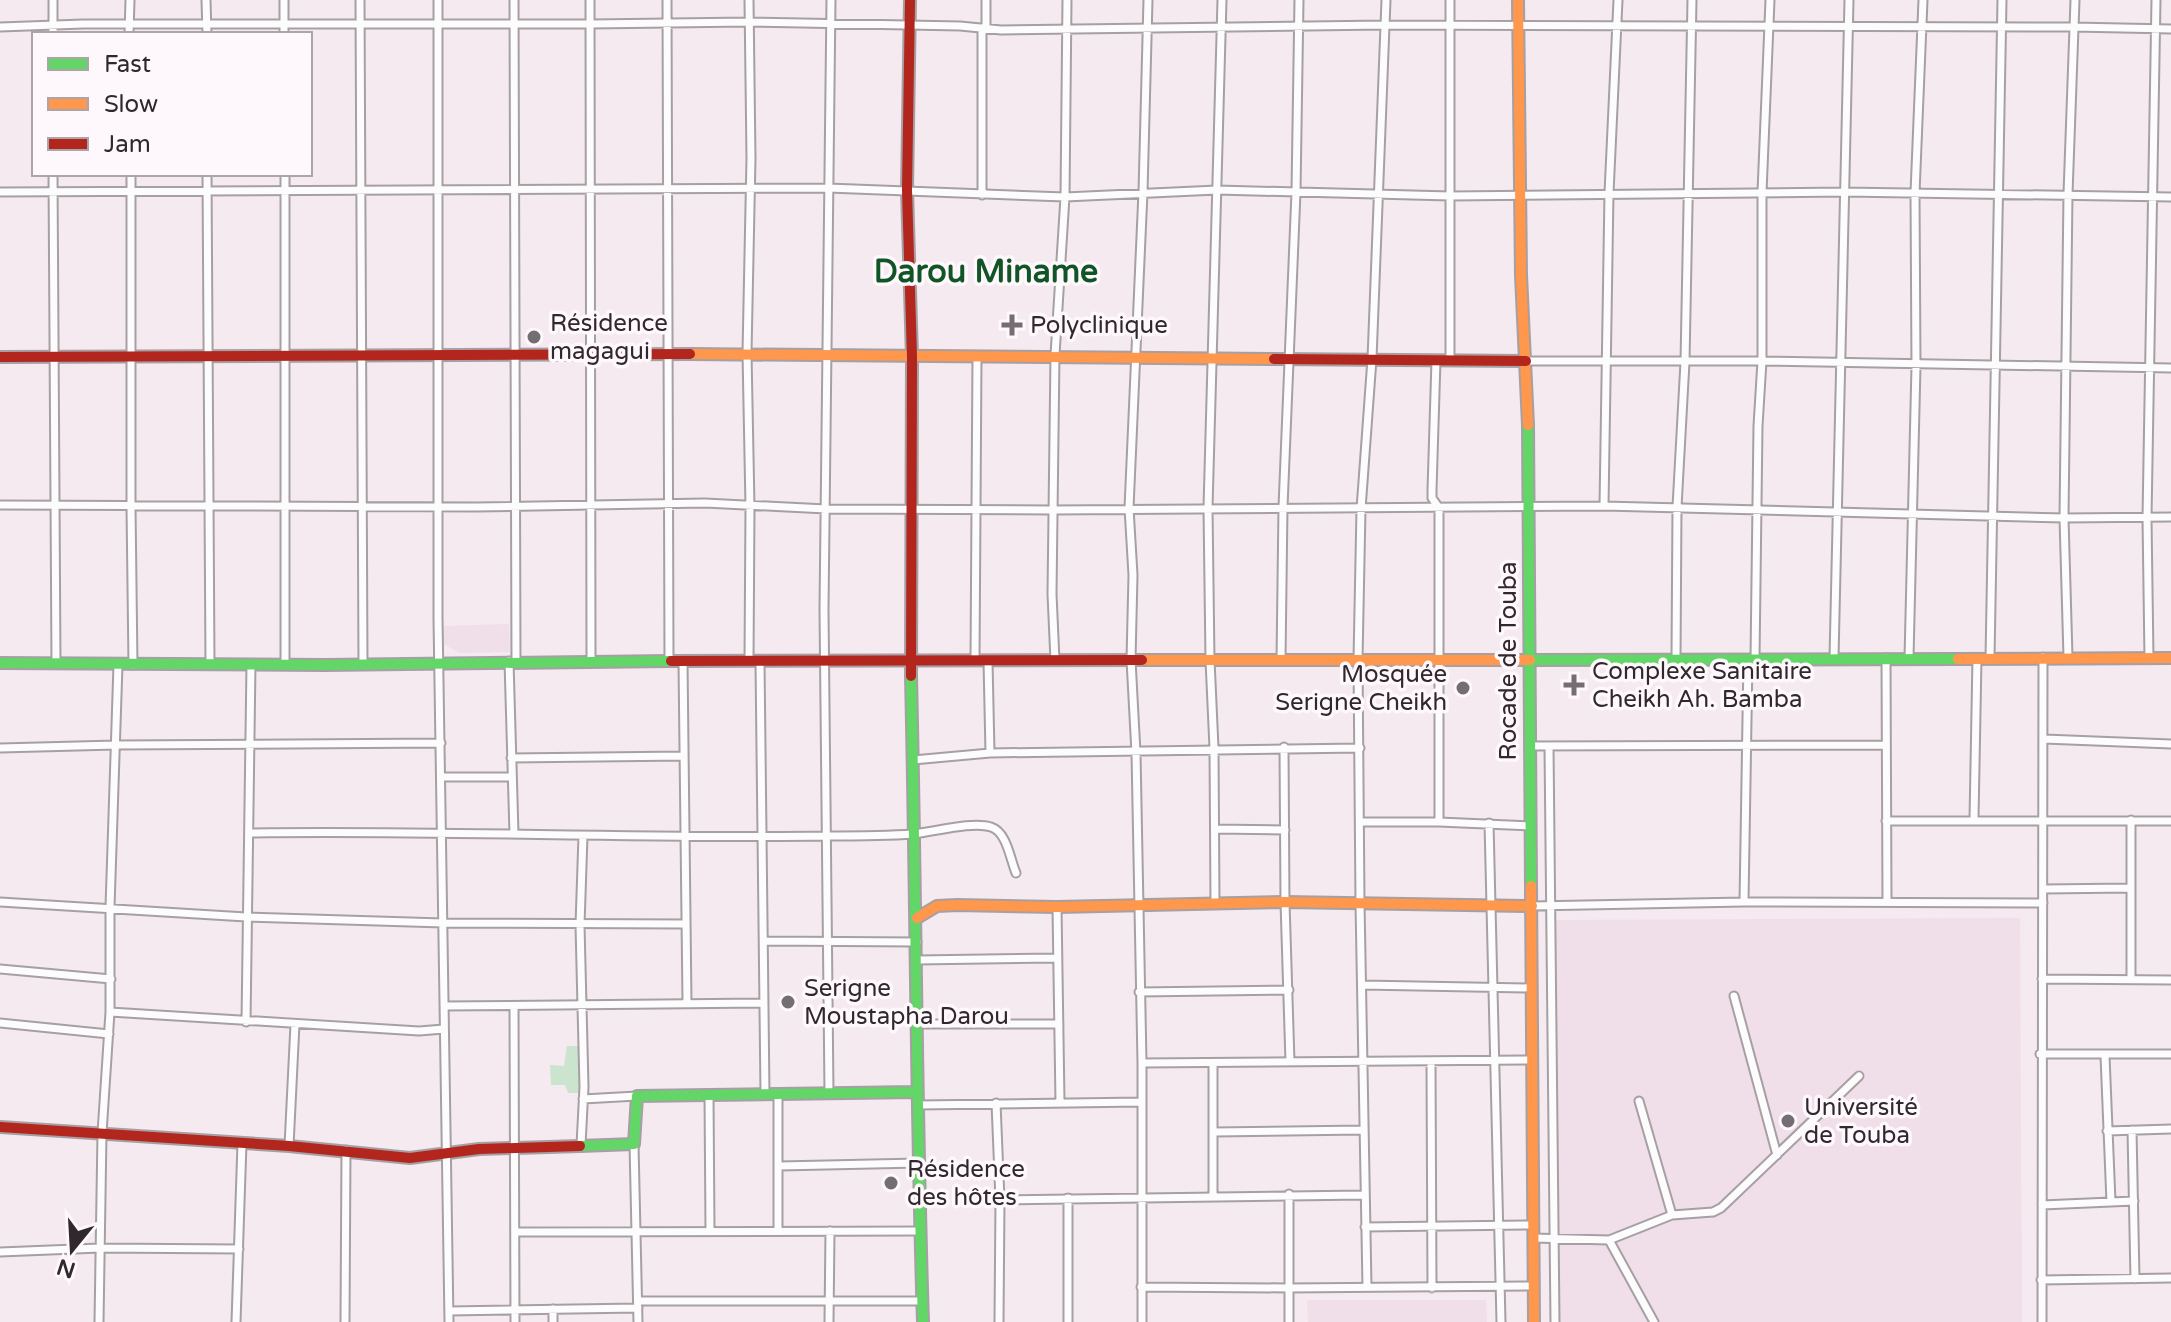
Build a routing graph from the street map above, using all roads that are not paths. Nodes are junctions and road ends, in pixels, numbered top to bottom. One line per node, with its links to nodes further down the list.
1 (53, 0): 57 (street)
2 (130, 0): 58 (street)
3 (206, 0): 32 (street)
4 (284, 0): 31 (street)
5 (360, 0): 33 (street)
6 (438, 0): 37 (street)
7 (514, 0): 34 (street)
8 (590, 0): 35 (street)
9 (667, 0): 29 (street)
10 (749, 0): 30 (street)
11 (831, 0): 36 (street)
12 (910, 0): 38 (street)
13 (986, 0): 52 (street)
14 (1067, 0): 53 (street)
15 (1148, 0): 54 (street)
16 (1222, 0): 41 (street)
17 (1299, 0): 42 (street)
18 (1386, 0): 39 (street)
19 (1450, 0): 43 (street)
20 (1518, 0): 44 (street, Rocade de Touba)
21 (1618, 0): 40 (street)
22 (1692, 0): 45 (street)
23 (1770, 0): 50 (street)
24 (1849, 0): 46 (street)
25 (1923, 0): 47 (street)
26 (2002, 0): 48 (street)
27 (2075, 0): 51 (street)
28 (2156, 0): 55 (street)
29 (667, 22): 30 (street); 35 (street); 69 (street)
30 (749, 22): 36 (street); 65 (street)
31 (284, 23): 32 (street); 33 (street); 60 (street)
32 (207, 24): 58 (street); 59 (street)
33 (360, 24): 37 (street); 74 (street)
34 (514, 24): 35 (street); 37 (street); 67 (street)
35 (590, 24): 68 (street)
36 (830, 24): 38 (street); 66 (street)
37 (438, 25): 70 (street)
38 (910, 25): 52 (street); 71 (street)
39 (1385, 25): 42 (street); 43 (street); 84 (street)
40 (1617, 25): 44 (street); 45 (street); 85 (street)
41 (1221, 26): 42 (street); 54 (street); 72 (street)
42 (1298, 26): 80 (street)
43 (1450, 26): 44 (street); 91 (street)
44 (1518, 26): 88 (street, Rocade de Touba)
45 (1691, 26): 50 (street); 81 (street)
46 (1849, 26): 47 (street); 50 (street); 83 (street)
47 (1922, 26): 48 (street); 86 (street)
48 (2001, 26): 51 (street); 87 (street)
49 (0, 27): 57 (street)
50 (1769, 27): 82 (street)
51 (2073, 27): 55 (street); 89 (street)
52 (984, 28): 53 (street); 90 (street)
53 (1066, 28): 54 (street); 92 (street)
54 (1147, 29): 79 (street)
55 (2155, 29): 56 (street); 93 (street)
56 (2171, 29)
57 (53, 30): 58 (street)
58 (129, 30)
59 (207, 32)
60 (284, 32)
61 (53, 176): 76 (street)
62 (131, 176): 77 (street)
63 (207, 176): 78 (street)
64 (285, 176): 73 (street)
65 (751, 188): 66 (street); 69 (street); 96 (street)
66 (828, 188): 71 (street); 101 (street)
67 (516, 189): 68 (street); 70 (street); 99 (street)
68 (590, 189): 69 (street); 100 (street)
69 (668, 189): 95 (street)
70 (437, 190): 74 (street); 103 (street)
71 (907, 190): 90 (street); 109 (street)
72 (1217, 190): 79 (street); 80 (street); 111 (street)
73 (285, 191): 74 (street); 78 (street); 97 (street)
74 (361, 191): 98 (street)
75 (0, 192): 76 (street)
76 (53, 192): 77 (street); 108 (street)
77 (132, 192): 78 (street); 105 (street)
78 (207, 192): 102 (street)
79 (1143, 192): 92 (street); 106 (street)
80 (1296, 192): 84 (street); 112 (street)
81 (1687, 192): 82 (street); 85 (street); 119 (street)
82 (1762, 192): 83 (street); 117 (street)
83 (1845, 192): 86 (street); 120 (street)
84 (1377, 193): 91 (street); 113 (street)
85 (1609, 193): 88 (street); 118 (street)
86 (1915, 193): 87 (street); 121 (street)
87 (1998, 193): 89 (street); 122 (street)
88 (1520, 194): 91 (street); 116 (street, Rocade de Touba)
89 (2068, 194): 93 (street); 123 (street)
90 (982, 195): 92 (street)
91 (1450, 196): 115 (street)
92 (1065, 197): 104 (street)
93 (2152, 197): 94 (street); 124 (street)
94 (2171, 197)
95 (669, 353): 96 (street); 100 (street); 127 (street)
96 (747, 353): 101 (street); 137 (street)
97 (285, 354): 98 (street); 102 (street); 133 (street)
98 (362, 354): 103 (street); 131 (street)
99 (514, 354): 100 (street); 103 (street); 135 (street)
100 (589, 354): 126 (street)
101 (827, 354): 109 (street); 144 (street)
102 (207, 355): 105 (street); 130 (street)
103 (437, 355): 134 (street)
104 (1055, 355): 106 (street); 110 (street); 148 (street)
105 (132, 356): 108 (street); 132 (street)
106 (1135, 356): 111 (street); 141 (street)
107 (0, 357): 108 (street)
108 (55, 357): 129 (street)
109 (912, 357): 110 (street); 146 (street)
110 (977, 357): 147 (street)
111 (1213, 358): 112 (street); 142 (street)
112 (1290, 358): 113 (street); 138 (street)
113 (1372, 359): 114 (street); 145 (street)
114 (1436, 360): 115 (street); 143 (street)
115 (1450, 361): 116 (street)
116 (1526, 361): 118 (street); 139 (street, Rocade de Touba)
117 (1762, 361): 119 (street); 120 (street); 149 (street)
118 (1605, 362): 119 (street); 136 (street)
119 (1685, 362): 140 (street)
120 (1841, 363): 121 (street); 150 (street)
121 (1916, 366): 122 (street); 152 (street)
122 (1994, 366): 123 (street); 151 (street)
123 (2066, 367): 124 (street); 154 (street)
124 (2150, 368): 125 (street); 155 (street)
125 (2171, 368)
126 (590, 503): 127 (street); 135 (street); 179 (street)
127 (668, 503): 137 (street); 180 (street)
128 (0, 505): 129 (street)
129 (56, 505): 132 (street); 185 (street)
130 (209, 505): 132 (street); 133 (street); 189 (street)
131 (362, 505): 133 (street); 134 (street); 191 (street)
132 (131, 506): 188 (street)
133 (286, 506): 190 (street)
134 (438, 506): 135 (street); 178 (street)
135 (514, 506): 173 (street)
136 (1604, 506): 139 (street); 140 (street)
137 (750, 507): 144 (street); 174 (street)
138 (1283, 507): 142 (street); 145 (street); 169 (street)
139 (1528, 507): 143 (street); 172 (street, Rocade de Touba)
140 (1677, 507): 149 (street); 164 (street)
141 (1129, 508): 142 (street); 148 (street); 167 (street)
142 (1208, 508): 168 (street)
143 (1439, 508): 145 (street); 171 (street)
144 (826, 509): 146 (street); 182 (street)
145 (1361, 509): 170 (street)
146 (911, 510): 147 (street); 175 (street)
147 (976, 510): 148 (street); 176 (street)
148 (1053, 510): 183 (street)
149 (1756, 512): 150 (street); 165 (street)
150 (1837, 513): 152 (street); 158 (street)
151 (1992, 514): 152 (street); 154 (street); 162 (street)
152 (1912, 515): 160 (street)
153 (2171, 517): 155 (street)
154 (2064, 518): 155 (street); 157 (street)
155 (2147, 518): 166 (street)
156 (2043, 657): 157 (street); 162 (street); 192 (street)
157 (2068, 657): 166 (street)
158 (1834, 658): 159 (street); 165 (street)
159 (1886, 658): 160 (street); 197 (street)
160 (1909, 658): 161 (street)
161 (1977, 658): 162 (street); 212 (street)
162 (1990, 658)
163 (2171, 658): 166 (street)
164 (1676, 659): 165 (street); 172 (street)
165 (1752, 659): 201 (street)
166 (2149, 659)
167 (1131, 660): 168 (street); 183 (street); 206 (street)
168 (1210, 660): 169 (street); 203 (street)
169 (1281, 660): 170 (street)
170 (1358, 660): 171 (street); 204 (street)
171 (1439, 660): 172 (street); 218 (street)
172 (1530, 660): 198 (street, Rocade de Touba)
173 (512, 661): 178 (street); 179 (street); 208 (street)
174 (754, 661): 181 (street); 182 (street); 229 (street)
175 (911, 661): 176 (street); 182 (street); 209 (street)
176 (975, 661): 177 (street)
177 (988, 661): 183 (street); 205 (street)
178 (439, 662): 191 (street); 193 (street)
179 (591, 662): 180 (street)
180 (669, 662): 181 (street)
181 (683, 662): 207 (street)
182 (825, 662): 230 (street)
183 (1055, 662)
184 (0, 663): 185 (street)
185 (56, 664): 187 (street)
186 (251, 664): 189 (street); 190 (street); 196 (street)
187 (118, 665): 188 (street); 195 (street)
188 (133, 665): 189 (street)
189 (210, 665)
190 (285, 665): 191 (street)
191 (363, 665)
192 (2044, 739): 194 (street); 213 (street)
193 (441, 743): 196 (street); 210 (street)
194 (2171, 744)
195 (116, 745): 196 (street); 202 (street); 245 (street)
196 (251, 745): 224 (street)
197 (1886, 745): 201 (street); 215 (street)
198 (1529, 746): 199 (street); 220 (street, Rocade de Touba)
199 (1549, 746): 201 (street); 244 (street)
200 (1284, 747): 203 (street); 204 (street); 222 (street)
201 (1746, 747): 237 (street)
202 (0, 748)
203 (1214, 748): 206 (street); 221 (street)
204 (1360, 748): 217 (street)
205 (990, 753): 206 (street); 209 (street)
206 (1136, 753): 242 (street)
207 (684, 756): 208 (street); 228 (street)
208 (511, 758): 211 (street)
209 (913, 760): 226 (street)
210 (442, 777): 211 (street); 223 (street)
211 (511, 777): 225 (street)
212 (1974, 819): 213 (street); 215 (street)
213 (2044, 819): 214 (street); 233 (street)
214 (2131, 820): 216 (street); 232 (street)
215 (1886, 821): 234 (street)
216 (2171, 821)
217 (1360, 822): 218 (street); 239 (street)
218 (1439, 822): 219 (street)
219 (1489, 823): 220 (street); 241 (street)
220 (1530, 826): 243 (street, Rocade de Touba)
221 (1215, 829): 222 (street); 238 (street)
222 (1285, 830): 236 (street)
223 (443, 832): 224 (street); 225 (street); 249 (street)
224 (249, 833): 247 (street)
225 (514, 834): 227 (street)
226 (915, 834): 230 (street); 231 (street); 248 (street)
227 (583, 836): 228 (street); 251 (street)
228 (684, 836): 229 (street); 250 (street)
229 (761, 836): 230 (street); 252 (street)
230 (827, 836): 253 (street)
231 (1016, 873)
232 (2129, 888): 233 (street); 258 (street)
233 (2044, 889): 240 (street)
234 (1887, 901): 237 (street); 240 (street)
235 (0, 902): 245 (street)
236 (1285, 902): 238 (street); 239 (street); 265 (street)
237 (1744, 902): 244 (street)
238 (1215, 903): 242 (street)
239 (1360, 903): 241 (street); 262 (street)
240 (2043, 903): 260 (street)
241 (1489, 904): 243 (street); 263 (street)
242 (1137, 906): 246 (street); 266 (street)
243 (1532, 906): 244 (street); 264 (street, Rocade de Touba)
244 (1550, 906): 342 (street)
245 (110, 907): 247 (street); 259 (street)
246 (1057, 907): 248 (street); 255 (street)
247 (246, 917): 249 (street); 274 (street)
248 (917, 918): 254 (street)
249 (443, 923): 251 (street); 271 (street)
250 (685, 924): 251 (street); 268 (street)
251 (580, 925): 270 (street)
252 (764, 941): 253 (street); 269 (street)
253 (828, 942): 254 (street); 293 (street)
254 (917, 942): 256 (street)
255 (1057, 958): 256 (street); 278 (street)
256 (917, 960): 277 (street)
257 (0, 969): 259 (street)
258 (2131, 978): 260 (street); 261 (street)
259 (111, 979): 273 (street)
260 (2042, 979): 281 (street)
261 (2171, 980)
262 (1362, 985): 263 (street); 287 (street)
263 (1491, 988): 264 (street); 284 (street)
264 (1532, 988): 285 (street, Rocade de Touba)
265 (1289, 990): 266 (street); 286 (street)
266 (1139, 992): 289 (street)
267 (1734, 996): 318 (street)
268 (687, 1003): 269 (street); 270 (street)
269 (763, 1003): 294 (street)
270 (582, 1004): 272 (street); 298 (street)
271 (444, 1006): 272 (street); 279 (street)
272 (514, 1006): 315 (street)
273 (110, 1012): 274 (street); 280 (street)
274 (246, 1022): 276 (street)
275 (0, 1023): 280 (street)
276 (295, 1024): 279 (street); 314 (street)
277 (917, 1024): 278 (street); 292 (street)
278 (1059, 1024): 300 (street)
279 (444, 1029): 317 (street)
280 (109, 1034): 310 (street)
281 (2040, 1054): 283 (street); 329 (street)
282 (2171, 1054): 283 (street)
283 (2105, 1056): 308 (street)
284 (1493, 1060): 285 (street); 288 (street); 331 (street)
285 (1531, 1060): 332 (street, Rocade de Touba)
286 (1290, 1062): 287 (street); 290 (street)
287 (1363, 1062): 288 (street); 306 (street)
288 (1431, 1062): 333 (street)
289 (1142, 1063): 290 (street); 301 (street)
290 (1213, 1064): 309 (street)
291 (1859, 1076): 318 (street)
292 (916, 1092): 293 (street); 303 (street)
293 (829, 1093): 295 (street)
294 (765, 1094): 295 (street); 296 (street)
295 (778, 1094): 320 (street)
296 (709, 1095): 297 (street); 335 (street)
297 (637, 1096): 298 (street); 312 (street)
298 (583, 1099): 313 (street)
299 (1639, 1101): 330 (street)
300 (1060, 1102): 301 (street); 302 (street)
301 (1141, 1102): 324 (street)
302 (996, 1103): 303 (street); 326 (street)
303 (917, 1105): 319 (street)
304 (0, 1127): 310 (street)
305 (2171, 1129): 307 (street)
306 (1363, 1130): 309 (street); 322 (street)
307 (2132, 1130): 308 (street); 327 (street)
308 (2107, 1131): 328 (street)
309 (1214, 1132): 323 (street)
310 (102, 1133): 311 (street); 344 (street)
311 (242, 1143): 314 (street); 345 (street)
312 (634, 1144): 313 (street); 340 (street)
313 (581, 1145): 315 (street)
314 (289, 1146): 316 (street)
315 (514, 1148): 317 (street); 339 (street)
316 (346, 1150): 317 (street); 364 (street)
317 (447, 1152): 361 (street)
318 (1777, 1155): 330 (street)
319 (919, 1163): 320 (street); 338 (street)
320 (779, 1166): 336 (street)
321 (1289, 1194): 322 (street); 323 (street); 354 (street)
322 (1364, 1195): 334 (street)
323 (1213, 1196): 324 (street)
324 (1142, 1197): 325 (street); 351 (street)
325 (1068, 1198): 326 (street); 372 (street)
326 (1000, 1200): 371 (street)
327 (2134, 1201): 328 (street); 348 (street)
328 (2111, 1202): 329 (street)
329 (2042, 1205): 349 (street)
330 (1672, 1215): 343 (street)
331 (1499, 1225): 332 (street); 333 (street); 353 (street)
332 (1533, 1225): 341 (street, Rocade de Touba)
333 (1430, 1226): 334 (street); 355 (street)
334 (1365, 1227): 352 (street)
335 (710, 1230): 336 (street); 340 (street)
336 (778, 1230): 337 (street)
337 (830, 1231): 338 (street); 356 (street)
338 (920, 1231): 357 (street)
339 (515, 1232): 340 (street); 360 (street)
340 (634, 1232): 358 (street)
341 (1533, 1238): 342 (street); 350 (street, Rocade de Touba)
342 (1554, 1239): 343 (street); 377 (street)
343 (1609, 1240): 378 (street)
344 (100, 1248): 345 (street); 346 (street); 362 (street)
345 (239, 1249): 363 (street)
346 (0, 1252)
347 (2171, 1278): 348 (street)
348 (2135, 1279): 349 (street)
349 (2041, 1280): 379 (street)
350 (1533, 1286): 353 (street); 376 (street, Rocade de Touba)
351 (1141, 1287): 354 (street); 373 (street)
352 (1367, 1287): 354 (street); 355 (street)
353 (1500, 1287): 355 (street); 375 (street)
354 (1289, 1288): 374 (street)
355 (1432, 1288)
356 (829, 1301): 357 (street); 358 (street); 369 (street)
357 (923, 1301): 370 (street)
358 (638, 1304): 359 (street); 368 (street)
359 (553, 1309): 360 (street); 367 (street)
360 (515, 1310): 361 (street); 366 (street)
361 (449, 1311): 365 (street)
362 (99, 1322)
363 (236, 1322)
364 (345, 1322)
365 (449, 1322)
366 (515, 1322)
367 (553, 1322)
368 (638, 1322)
369 (829, 1322)
370 (923, 1322)
371 (999, 1322)
372 (1068, 1322)
373 (1142, 1322)
374 (1289, 1322)
375 (1501, 1322)
376 (1534, 1322)
377 (1555, 1322)
378 (1654, 1322)
379 (2042, 1322)

